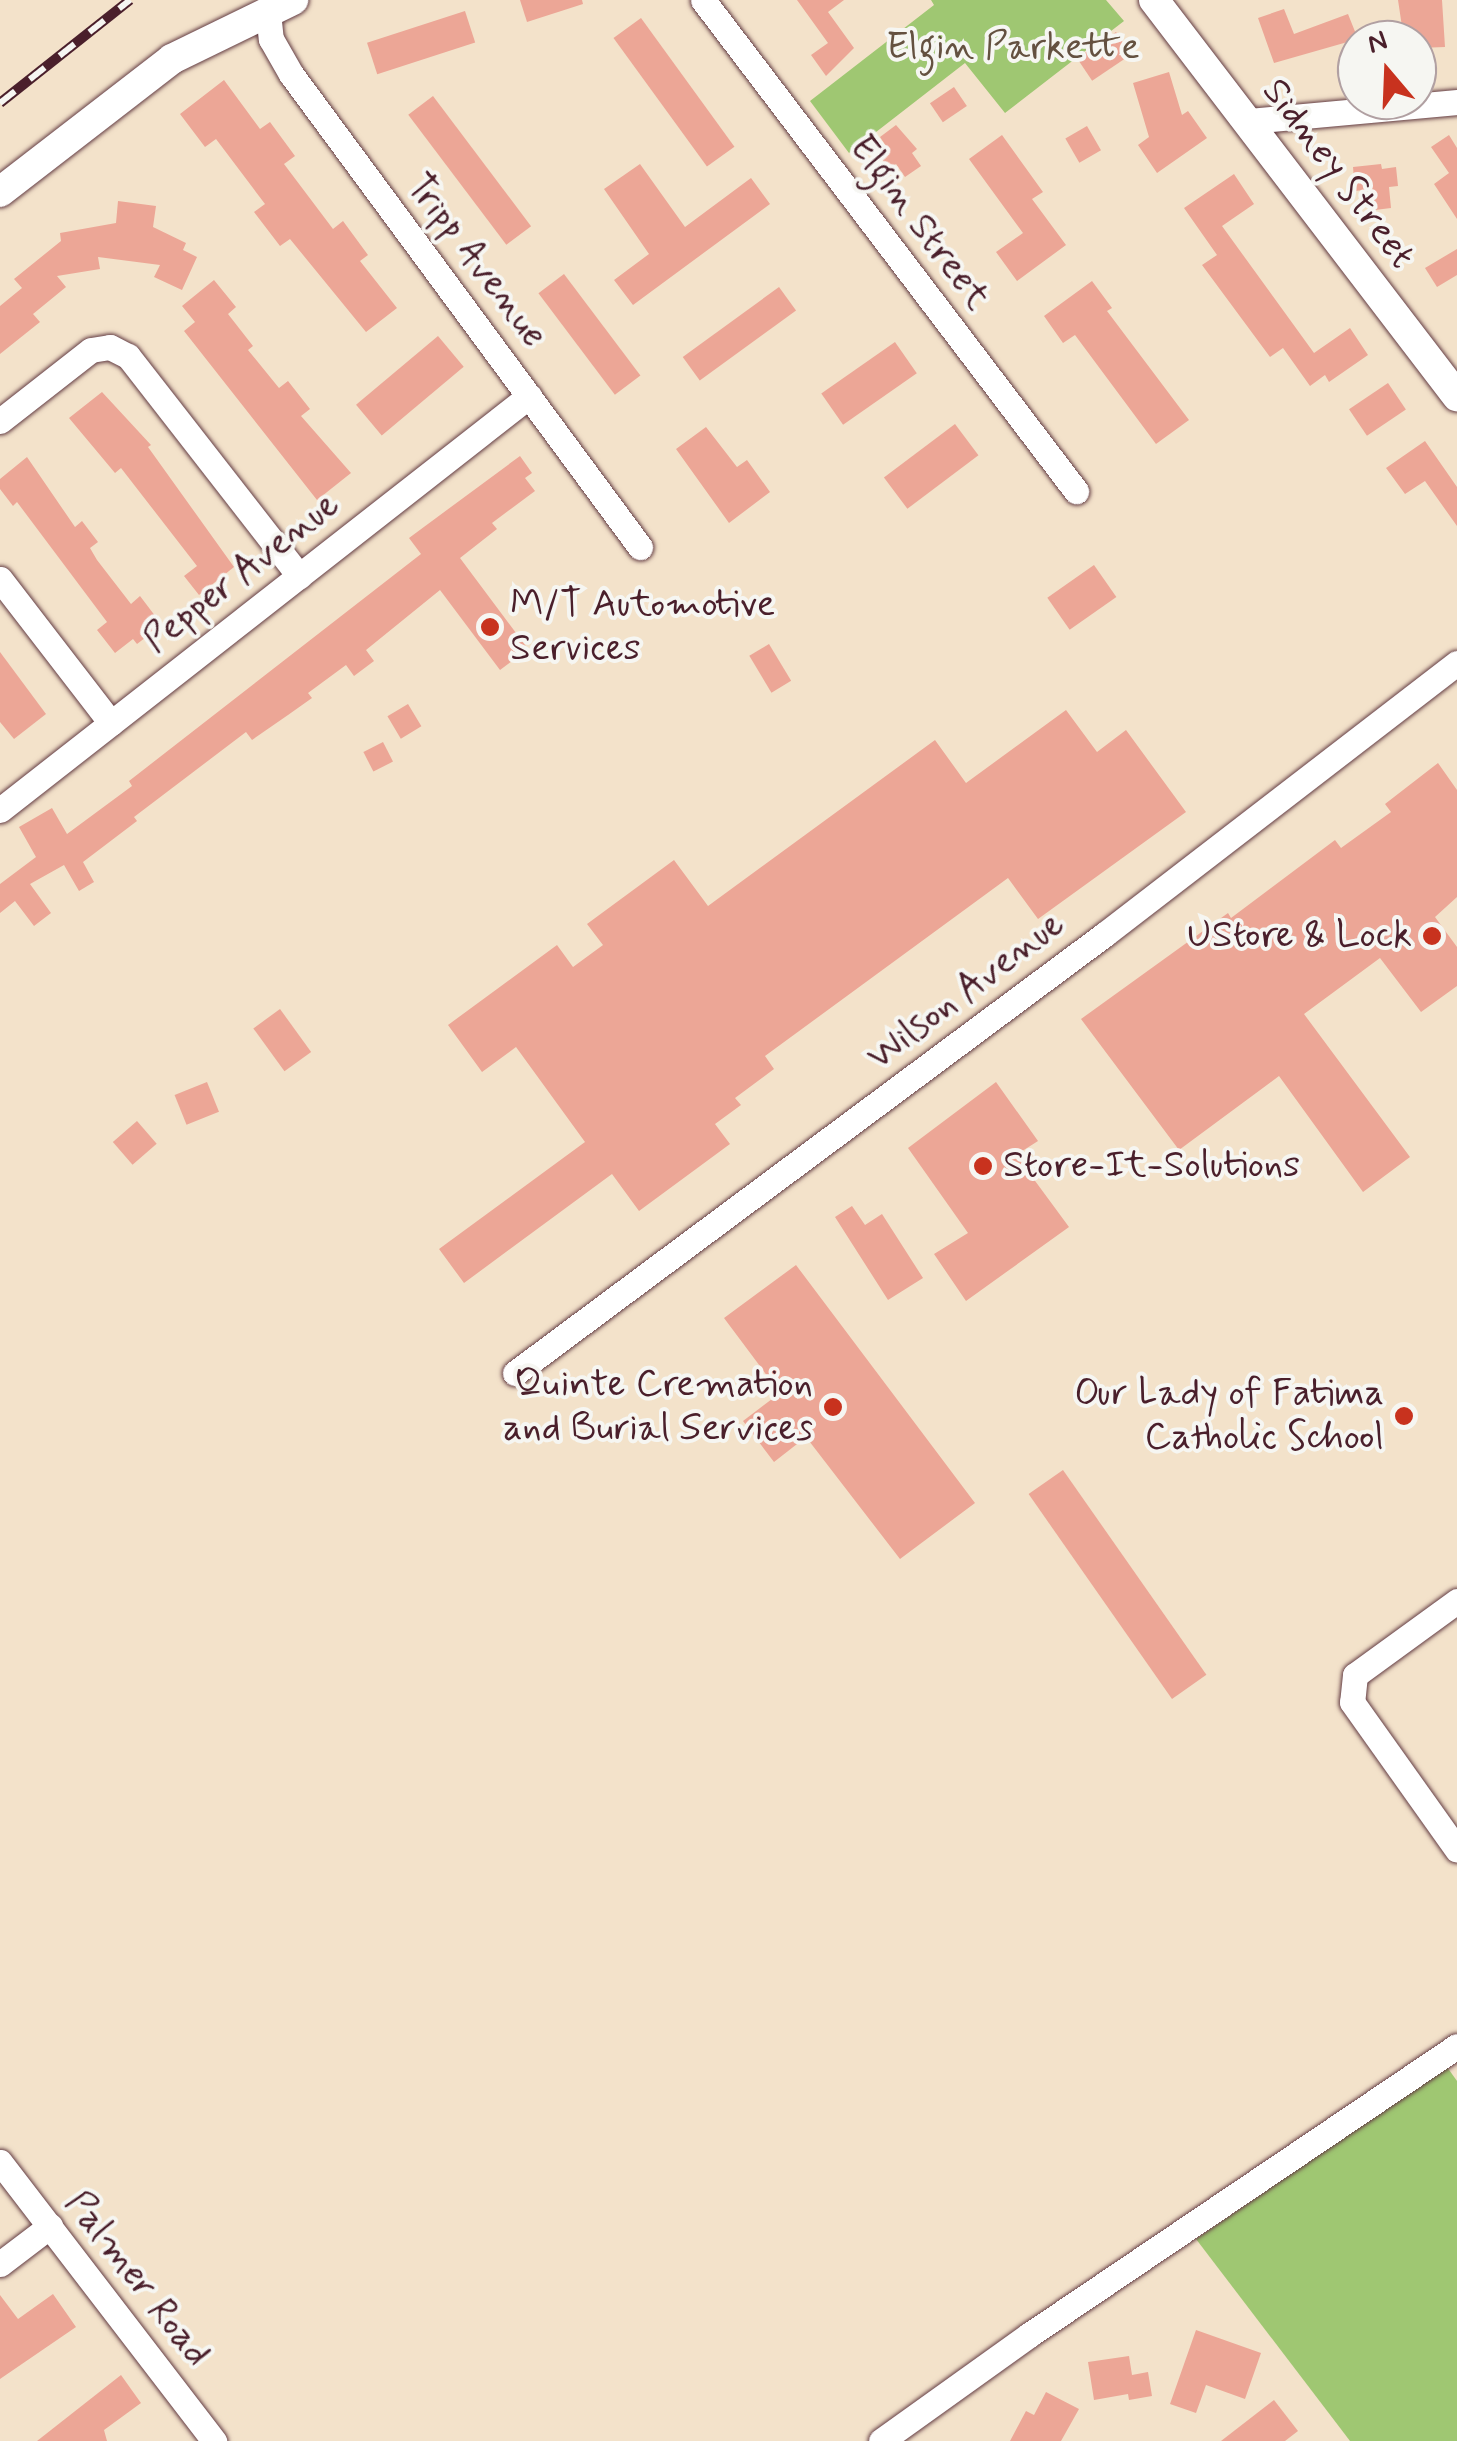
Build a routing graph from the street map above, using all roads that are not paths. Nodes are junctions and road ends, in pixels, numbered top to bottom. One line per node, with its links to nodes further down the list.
1 (703, 0): 10 (street, Elgin Street)
2 (1154, 0): 5 (main road, Sidney Street)
3 (280, 6): 6 (main road); 7 (street, Tripp Avenue)
4 (1457, 102): 5 (street)
5 (1249, 121): 8 (main road, Sidney Street)
6 (0, 192)
7 (529, 396): 11 (street, Tripp Avenue); 12 (street, Pepper Avenue)
8 (1457, 397)
9 (0, 422): 12 (street)
10 (1076, 491)
11 (640, 548)
12 (298, 576): 15 (street, Pepper Avenue)
13 (0, 579): 15 (street)
14 (1457, 663): 17 (street, Wilson Avenue)
15 (110, 723): 16 (street, Pepper Avenue)
16 (0, 810)
17 (515, 1373)
18 (1457, 1601): 19 (street)
19 (1457, 1850)
20 (1457, 2046): 25 (street)
21 (0, 2162): 22 (street, Palmer Road)
22 (50, 2226): 23 (street); 24 (street, Palmer Road)
23 (0, 2264)
24 (209, 2439)
25 (881, 2441)

